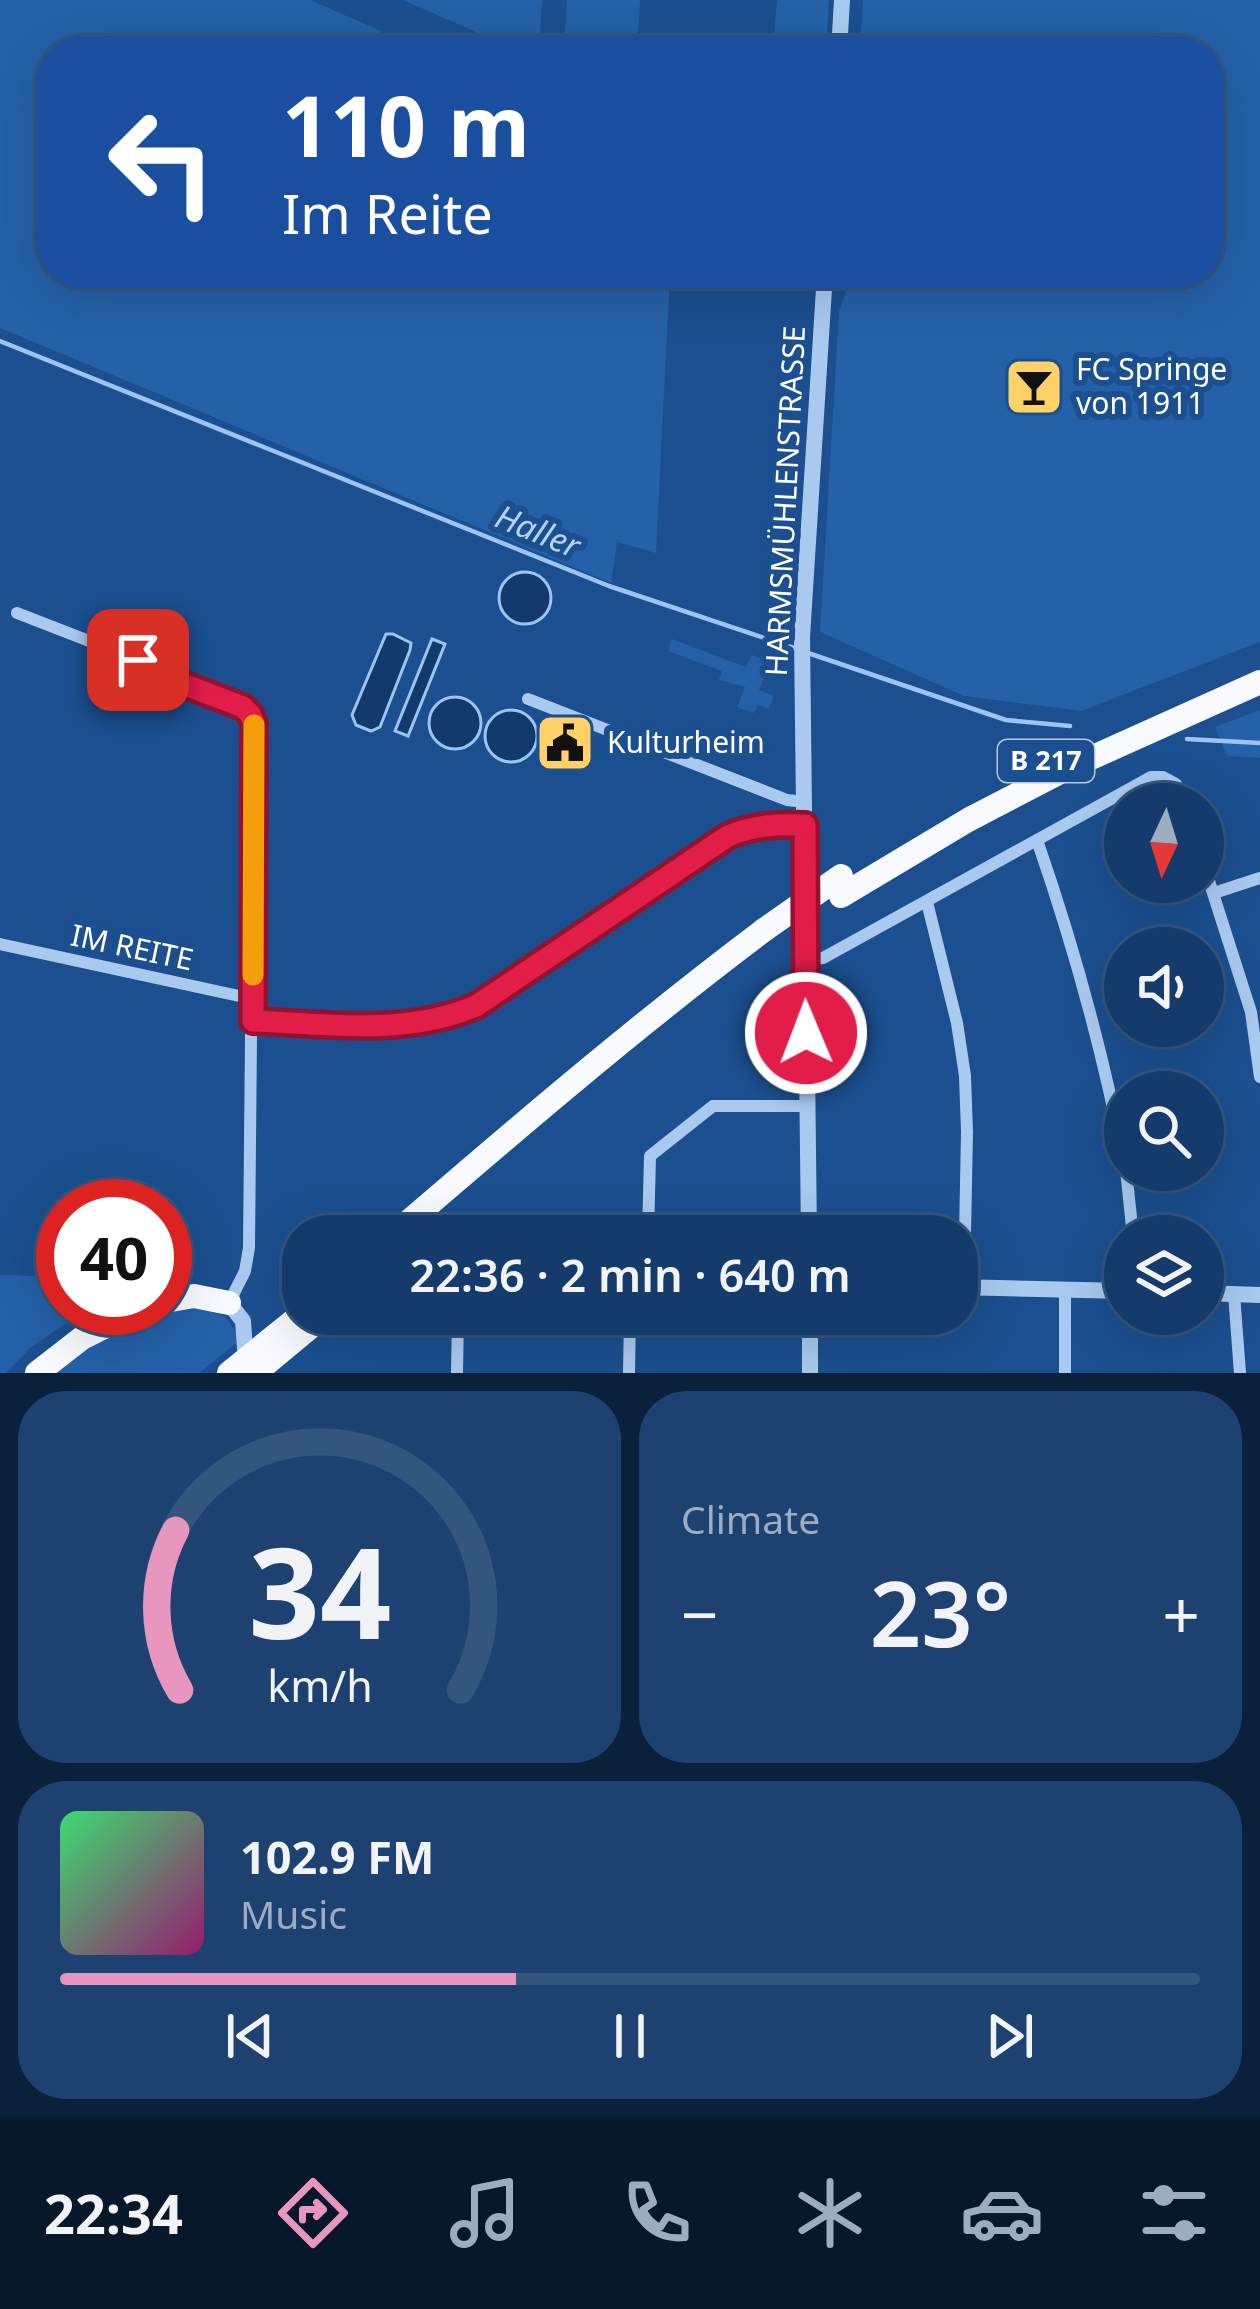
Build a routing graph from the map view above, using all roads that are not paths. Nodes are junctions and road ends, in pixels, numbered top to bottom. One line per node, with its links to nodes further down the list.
1 (842, 0): 2 (street)
2 (840, 36)
3 (825, 288): 10 (street, HARMSMÜHLENSTRASSE)
4 (17, 613): 22 (street)
5 (1260, 664): 15 (highway, B 217)
6 (1260, 682): 15 (highway, B 217)
7 (528, 699): 10 (street)
8 (1139, 783): 9 (street)
9 (1174, 783)
10 (805, 802): 12 (street, HARMSMÜHLENSTRASSE)
11 (1104, 803): 13 (street)
12 (805, 825): 21 (street, HARMSMÜHLENSTRASSE); 23 (street)
13 (1037, 840): 17 (street); 24 (street)
14 (1260, 878): 16 (street)
15 (841, 886): 19 (highway, B 217)
16 (1224, 890)
17 (927, 902): 21 (street); 31 (street)
18 (1217, 903): 25 (street)
19 (764, 940): 27 (highway, B 217); 28 (highway, B 217)
20 (0, 944): 22 (street, IM REITE)
21 (806, 960): 26 (street, HARMSMÜHLENSTRASSE)
22 (253, 999): 23 (street)
23 (253, 1021): 39 (street)
24 (1105, 1071)
25 (1260, 1077)
26 (807, 1106): 29 (street); 30 (street, HARMSMÜHLENSTRASSE)
27 (416, 1215)
28 (440, 1215)
29 (649, 1215)
30 (809, 1215)
31 (964, 1215)
32 (978, 1287): 33 (street)
33 (1065, 1290): 34 (street); 54 (street)
34 (1104, 1291)
35 (1224, 1294): 36 (street)
36 (1234, 1294): 37 (street); 55 (street)
37 (1260, 1295)
38 (192, 1297): 39 (highway)
39 (229, 1303): 49 (street)
40 (90, 1335): 46 (highway)
41 (283, 1335): 48 (highway, bridge)
42 (289, 1335): 50 (highway)
43 (458, 1335): 51 (street)
44 (630, 1335): 52 (street)
45 (810, 1335): 53 (street)
46 (54, 1363): 47 (highway)
47 (37, 1373)
48 (229, 1373)
49 (246, 1373)
50 (255, 1373)
51 (457, 1373)
52 (629, 1373)
53 (811, 1373)
54 (1065, 1373)
55 (1240, 1373)

